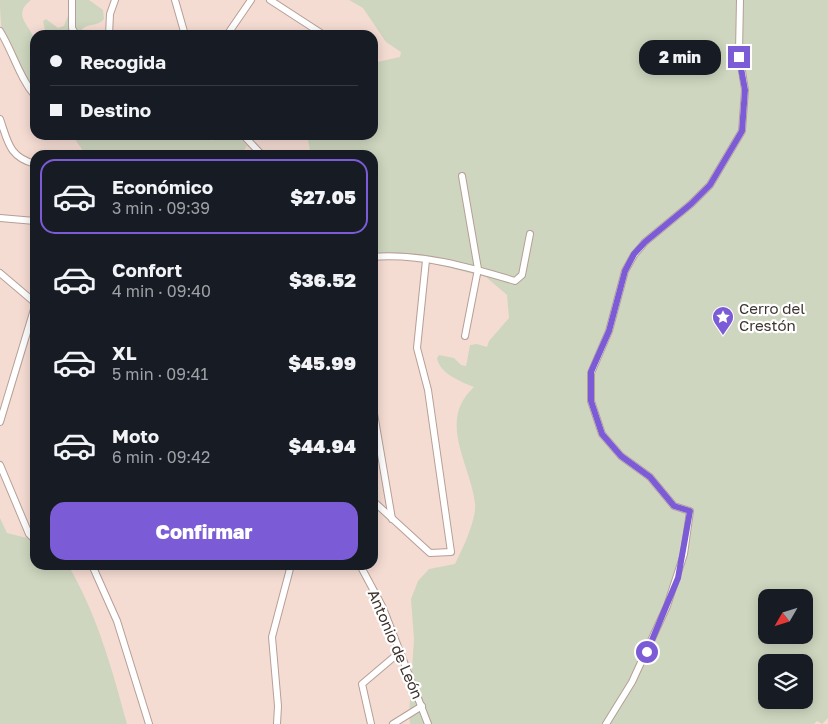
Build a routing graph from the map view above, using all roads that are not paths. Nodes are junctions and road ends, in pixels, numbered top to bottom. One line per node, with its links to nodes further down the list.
1 (72, 0): 7 (street)
2 (116, 0): 8 (street)
3 (175, 0): 9 (street)
4 (251, 0): 10 (street)
5 (270, 0): 11 (street)
6 (740, 0): 45 (street)
7 (73, 30)
8 (109, 30)
9 (184, 30)
10 (230, 30)
11 (316, 30)
12 (0, 31): 13 (street)
13 (30, 88)
14 (0, 119): 17 (street)
15 (248, 140): 16 (street)
16 (257, 150)
17 (30, 163)
18 (462, 176): 24 (street)
19 (0, 218): 20 (street)
20 (30, 221)
21 (530, 234): 24 (street)
22 (378, 256): 23 (street)
23 (426, 260): 24 (street); 33 (street)
24 (478, 269): 28 (street)
25 (0, 273): 26 (street)
26 (30, 298)
27 (30, 323): 29 (street)
28 (465, 336)
29 (0, 422)
30 (378, 437): 33 (street)
31 (0, 465): 34 (street)
32 (378, 506): 33 (street)
33 (392, 519)
34 (30, 535)
35 (94, 570): 40 (street)
36 (290, 570): 41 (street)
37 (363, 570): 38 (street, Antonio de León)
38 (400, 651): 39 (street, Antonio de León); 42 (street)
39 (422, 706): 43 (street); 44 (street, Antonio de León)
40 (149, 724)
41 (277, 724)
42 (371, 724)
43 (393, 724)
44 (428, 724)
45 (606, 724)

